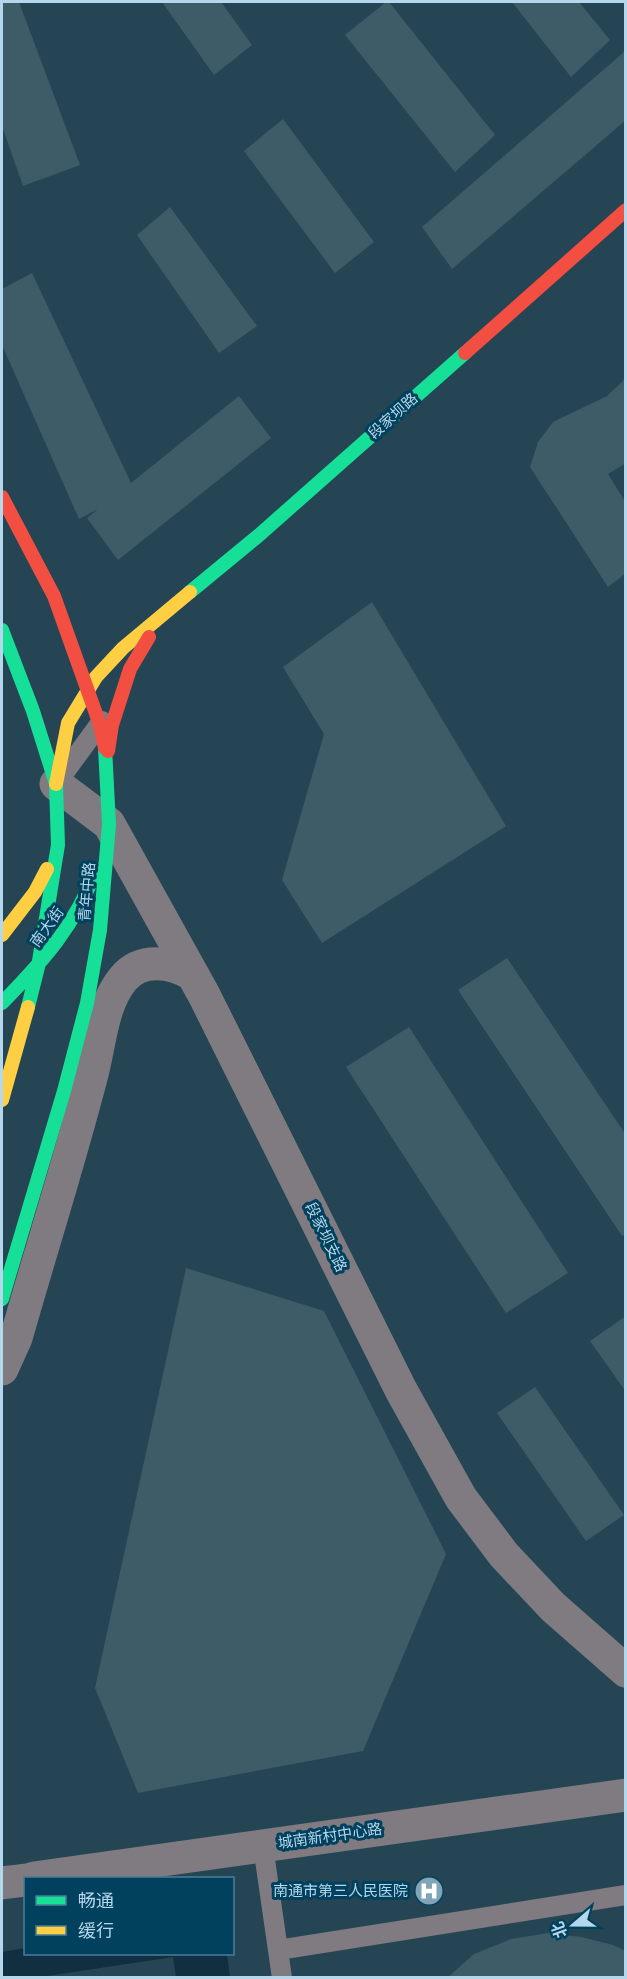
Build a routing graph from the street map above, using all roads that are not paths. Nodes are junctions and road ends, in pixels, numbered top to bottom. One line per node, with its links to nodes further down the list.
1 (626, 210): 3 (main road, 段家坝路)
2 (2, 497): 5 (main road, 青年中路)
3 (158, 619): 5 (lane, 段家坝路); 6 (main road, 段家坝路); 7 (main road, 段家坝路)
4 (2, 630): 7 (main road)
5 (100, 726): 6 (main road, 青年中路); 7 (lane, 段家坝路)
6 (107, 756): 8 (main road, 青年中路)
7 (56, 784): 8 (street, 段家坝支路); 9 (main road)
8 (110, 824): 11 (main road, 南大街); 12 (street, 段家坝支路); 15 (main road, 青年中路)
9 (58, 845): 10 (main road, 南大街); 11 (main road)
10 (2, 934)
11 (38, 967): 13 (main road, 南大街); 14 (main road)
12 (194, 975): 16 (street); 17 (street, 段家坝支路)
13 (2, 1003)
14 (2, 1100)
15 (2, 1299)
16 (2, 1369)
17 (626, 1671)
18 (626, 1784): 19 (street, 城南新村中心路)
19 (610, 1797): 20 (street, 城南新村中心路)
20 (263, 1846): 21 (street, 城南新村中心路); 25 (lane)
21 (41, 1877)
22 (24, 1880): 23 (street)
23 (2, 1883)
24 (626, 1894): 25 (lane)
25 (278, 1950): 26 (lane)
26 (282, 1977)

